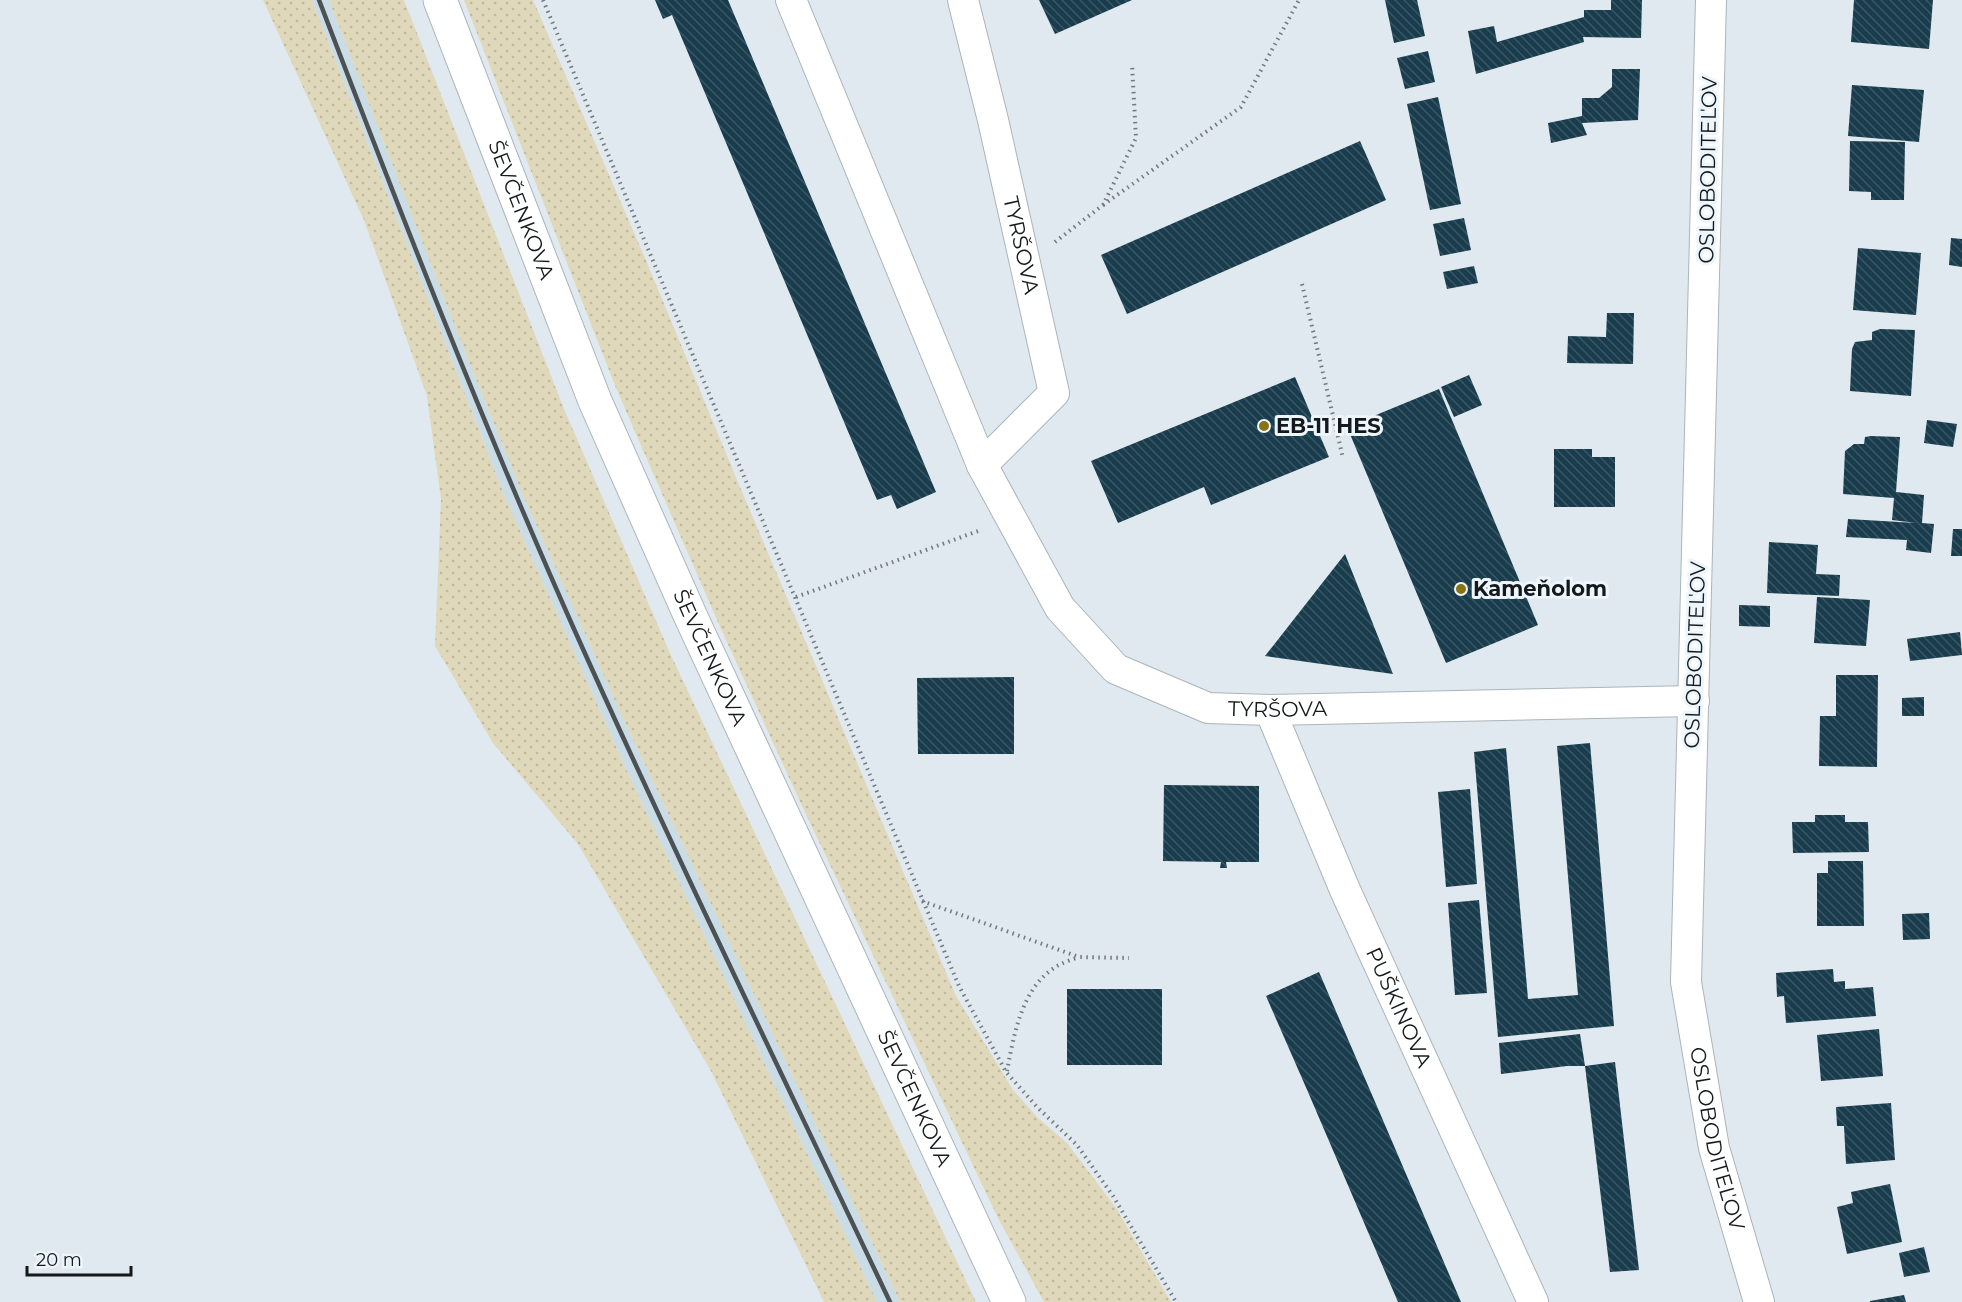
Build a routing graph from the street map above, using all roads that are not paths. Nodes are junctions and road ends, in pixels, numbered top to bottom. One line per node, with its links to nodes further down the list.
1 (440, 0): 8 (main road, ŠEVČENKOVA)
2 (791, 0): 5 (street, TYRŠOVA)
3 (963, 0): 5 (street, TYRŠOVA)
4 (1711, 0): 6 (street, OSLOBODITEĽOV)
5 (982, 465): 7 (street, TYRŠOVA)
6 (1694, 702): 7 (street, TYRŠOVA); 10 (street, OSLOBODITEĽOV)
7 (1270, 710): 9 (street, PUŠKINOVA)
8 (1009, 1302)
9 (1533, 1302)
10 (1759, 1302)

